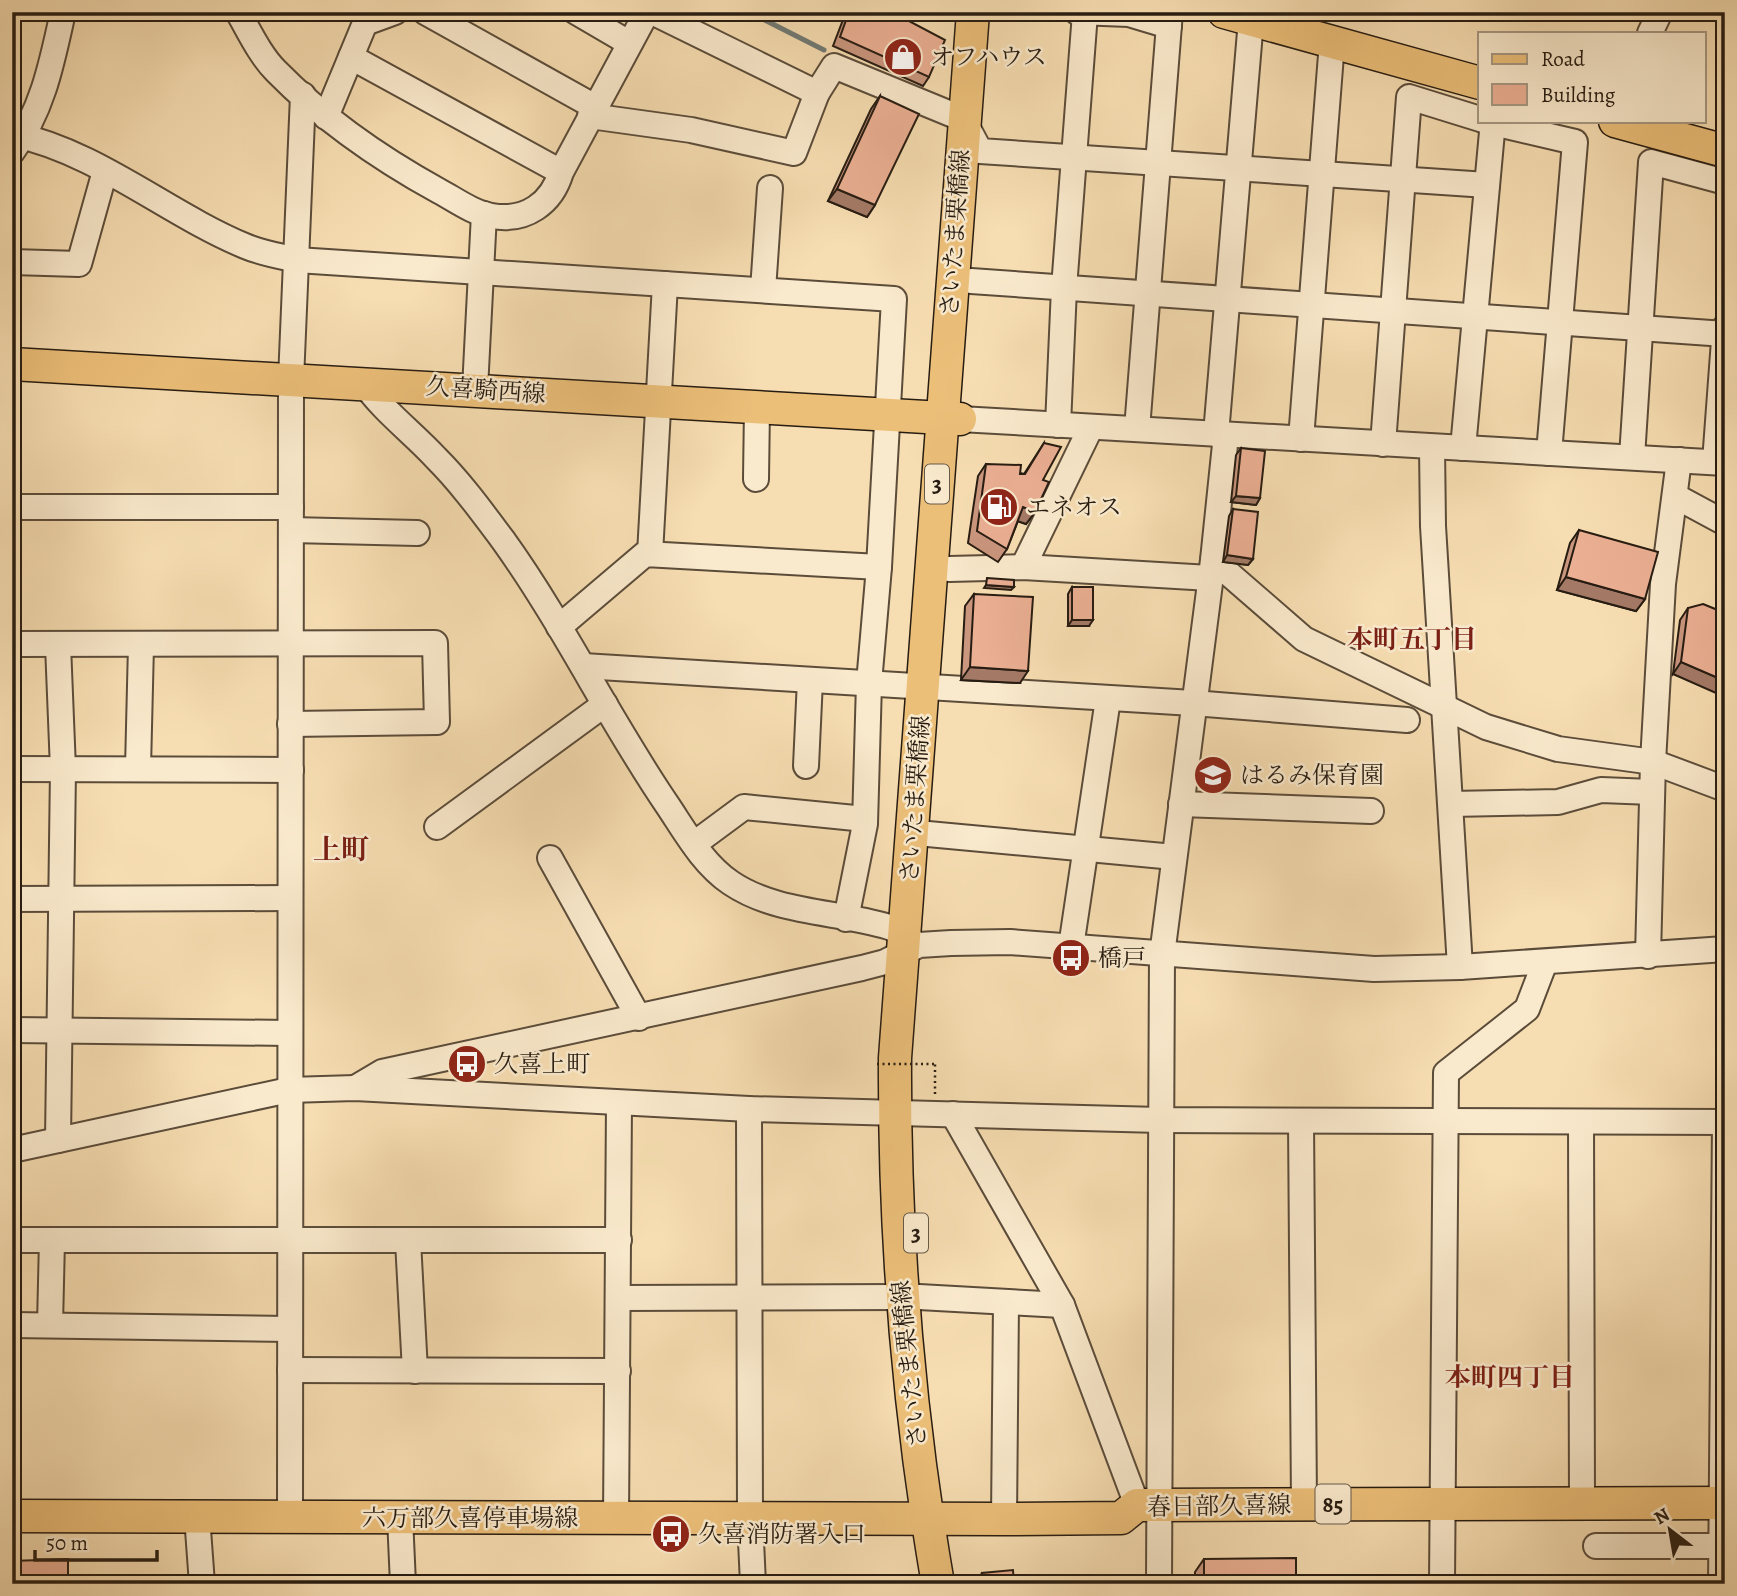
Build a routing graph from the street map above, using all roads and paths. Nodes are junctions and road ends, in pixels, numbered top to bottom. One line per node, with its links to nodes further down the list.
1 (63, 12): 28 (street)
2 (237, 12): 20 (street)
3 (425, 12): 21 (street)
4 (576, 12): 16 (street)
5 (650, 12): 16 (street); 19 (street)
6 (973, 12): 24 (main road, さいたま栗橋線 / 3)
7 (990, 12): 29 (main road, さいたま栗橋線 / 3)
8 (1077, 12): 10 (street)
9 (1660, 12): 14 (street)
10 (1085, 13): 13 (street); 31 (street)
11 (386, 14): 17 (street)
12 (1238, 16): 15 (main road); 33 (street)
13 (1170, 19): 32 (street)
14 (1650, 32)
15 (1332, 42): 18 (main road); 36 (street)
16 (629, 43): 21 (street)
17 (351, 57): 22 (street); 35 (street)
18 (1478, 82)
19 (817, 93): 21 (street); 24 (street)
20 (303, 95): 22 (street); 42 (street)
21 (593, 112): 35 (street)
22 (326, 117): 41 (street)
23 (1478, 118): 37 (street)
24 (963, 119): 29 (street); 65 (main road, さいたま栗橋線 / 3)
25 (1488, 122): 39 (street)
26 (1492, 122): 54 (street)
27 (1619, 122): 30 (main road)
28 (16, 140): 34 (street)
29 (980, 151): 31 (street); 45 (main road, さいたま栗橋線 / 3)
30 (1725, 151)
31 (1076, 157): 32 (street); 47 (street)
32 (1158, 162): 33 (street); 49 (street)
33 (1239, 167): 36 (street); 50 (street)
34 (105, 171): 42 (street); 43 (street)
35 (561, 172): 41 (street)
36 (1322, 173): 37 (street); 51 (street)
37 (1404, 179): 39 (street); 52 (street)
38 (1725, 182): 56 (street)
39 (1487, 185): 53 (street)
40 (770, 188): 48 (street)
41 (484, 214): 44 (street)
42 (297, 260): 44 (street); 59 (street)
43 (12, 261)
44 (483, 272): 46 (street); 61 (street)
45 (971, 281): 47 (street); 65 (main road, さいたま栗橋線 / 3)
46 (665, 284): 48 (street); 62 (street)
47 (1064, 288): 49 (street); 66 (street)
48 (763, 290): 64 (street)
49 (1148, 294): 50 (street); 68 (street)
50 (1227, 299): 51 (street); 69 (street)
51 (1311, 305): 52 (street); 70 (street)
52 (1393, 311): 53 (street); 71 (street)
53 (1475, 317): 54 (street); 73 (street)
54 (1558, 323): 56 (street); 74 (street)
55 (1725, 327): 57 (street)
56 (1640, 328): 57 (street); 75 (street)
57 (1724, 334): 77 (street)
58 (12, 364): 59 (main road, 久喜騎西線)
59 (292, 380): 60 (main road, 久喜騎西線); 81 (street)
60 (363, 382): 61 (main road, 久喜騎西線); 89 (street)
61 (475, 389): 62 (main road, 久喜騎西線)
62 (659, 401): 63 (main road, 久喜騎西線); 84 (street)
63 (757, 407): 64 (main road, 久喜騎西線); 78 (street)
64 (885, 415): 65 (main road, 久喜騎西線); 85 (street)
65 (951, 419): 66 (street); 87 (main road, さいたま栗橋線 / 3); 97 (main road, さいたま栗橋線 / 3)
66 (1058, 425): 67 (street)
67 (1091, 427): 68 (street); 86 (street)
68 (1137, 429): 69 (street)
69 (1221, 434): 70 (street); 88 (street)
70 (1301, 439): 71 (street)
71 (1383, 444): 72 (street)
72 (1432, 447): 73 (street); 101 (street)
73 (1463, 448): 74 (street)
74 (1549, 453): 75 (street)
75 (1632, 457): 76 (street)
76 (1679, 460): 77 (street); 79 (street)
77 (1720, 462)
78 (756, 479)
79 (1675, 496): 82 (street); 104 (street)
80 (12, 507): 81 (street)
81 (291, 519): 83 (street); 90 (street)
82 (1725, 523)
83 (417, 533)
84 (650, 554): 85 (street); 89 (street)
85 (879, 567): 96 (street)
86 (1023, 568): 87 (street); 88 (street)
87 (949, 569): 97 (main road, さいたま栗橋線 / 3)
88 (1211, 569): 100 (street); 101 (street)
89 (559, 627): 94 (street)
90 (290, 643): 93 (street); 103 (street); 103 (street)
91 (12, 644): 92 (street)
92 (58, 645): 93 (street); 108 (street)
93 (141, 645): 106 (street)
94 (583, 666): 95 (street); 99 (street)
95 (810, 680): 96 (street); 105 (street)
96 (869, 684): 97 (street); 115 (street)
97 (932, 689): 98 (street); 117 (main road, さいたま栗橋線 / 3); 126 (main road, さいたま栗橋線 / 3)
98 (1108, 699): 100 (street); 119 (street)
99 (605, 704): 116 (street); 118 (street)
100 (1193, 704): 102 (street); 112 (street)
101 (1446, 707): 104 (street); 113 (street)
102 (1406, 720)
103 (290, 724): 109 (street)
104 (1653, 762): 110 (street); 111 (street)
105 (806, 766)
106 (138, 768): 108 (street); 109 (street)
107 (12, 769): 108 (street)
108 (63, 769): 122 (street)
109 (291, 770): 123 (street)
110 (1725, 789)
111 (1652, 792): 113 (street); 130 (street)
112 (1181, 804): 114 (street); 120 (street)
113 (1451, 804): 132 (street)
114 (1371, 811)
115 (865, 819): 118 (street); 125 (street)
116 (437, 827)
117 (928, 834): 119 (street); 126 (main road, さいたま栗橋線 / 3)
118 (694, 844): 125 (street)
119 (1084, 848): 120 (street); 127 (street)
120 (1174, 857): 129 (street)
121 (550, 858): 133 (street)
122 (60, 897): 123 (street); 124 (street); 134 (street)
123 (290, 898): 136 (street)
124 (12, 899)
125 (846, 919): 126 (street)
126 (909, 946): 127 (street); 133 (street); 141 (main road, さいたま栗橋線 / 3)
127 (1071, 947): 129 (street)
128 (1725, 949): 130 (street)
129 (1162, 956): 132 (street); 144 (street)
130 (1648, 956): 131 (street)
131 (1545, 962): 132 (street); 146 (street)
132 (1460, 967)
133 (639, 1018): 138 (street)
134 (59, 1029): 135 (street); 136 (street); 149 (street)
135 (12, 1030)
136 (289, 1033): 139 (street)
137 (877, 1064): 141 (path, bridge)
138 (355, 1088): 139 (street); 140 (street)
139 (289, 1090): 149 (street); 154 (street)
140 (619, 1103): 142 (street); 153 (street)
141 (914, 1106): 142 (street); 143 (street); 157 (main road, さいたま栗橋線 / 3)
142 (749, 1109): 156 (street)
143 (953, 1114): 144 (street); 160 (street)
144 (1160, 1120): 145 (street); 171 (street)
145 (1301, 1121): 146 (street); 168 (street)
146 (1444, 1121): 147 (street); 169 (street)
147 (1581, 1122): 148 (street); 170 (street)
148 (1725, 1122): 167 (street)
149 (58, 1140): 150 (street)
150 (12, 1150)
151 (12, 1240): 152 (street)
152 (52, 1240): 154 (street); 162 (street)
153 (619, 1240): 155 (street); 158 (street)
154 (289, 1241): 155 (street); 163 (street)
155 (408, 1241): 165 (street)
156 (750, 1297): 157 (street); 158 (street); 178 (street)
157 (910, 1297): 159 (street); 176 (main road, さいたま栗橋線 / 3)
158 (618, 1298): 166 (street)
159 (1006, 1302): 160 (street); 179 (street)
160 (1062, 1305): 171 (street)
161 (12, 1325): 162 (street)
162 (50, 1325): 163 (street)
163 (289, 1329): 164 (street)
164 (290, 1370): 165 (street); 174 (street)
165 (415, 1371): 166 (street)
166 (618, 1371): 177 (street)
167 (1723, 1503): 170 (main road, 春日部久喜線 / 85); 181 (street)
168 (1304, 1504): 169 (main road, 春日部久喜線 / 85); 171 (main road, 春日部久喜線 / 85)
169 (1443, 1504): 170 (main road, 春日部久喜線 / 85); 188 (street)
170 (1583, 1504)
171 (1148, 1505): 179 (main road, 春日部久喜線 / 85); 187 (street)
172 (12, 1516): 173 (main road, 六万部久喜停車場線)
173 (197, 1516): 174 (main road, 六万部久喜停車場線); 182 (street)
174 (290, 1517): 175 (main road, 六万部久喜停車場線)
175 (400, 1517): 177 (main road, 六万部久喜停車場線); 183 (street)
176 (936, 1518): 178 (main road, 六万部久喜停車場線); 179 (main road, 春日部久喜線 / 85); 185 (main road, さいたま栗橋線 / 3); 186 (main road, さいたま栗橋線 / 3)
177 (616, 1519): 178 (main road, 六万部久喜停車場線)
178 (750, 1519): 184 (street)
179 (1004, 1519)
180 (1596, 1546): 181 (street)
181 (1721, 1546): 189 (street)
182 (202, 1584)
183 (403, 1584)
184 (753, 1584)
185 (939, 1584)
186 (957, 1584)
187 (1159, 1584)
188 (1442, 1584)
189 (1721, 1584)

